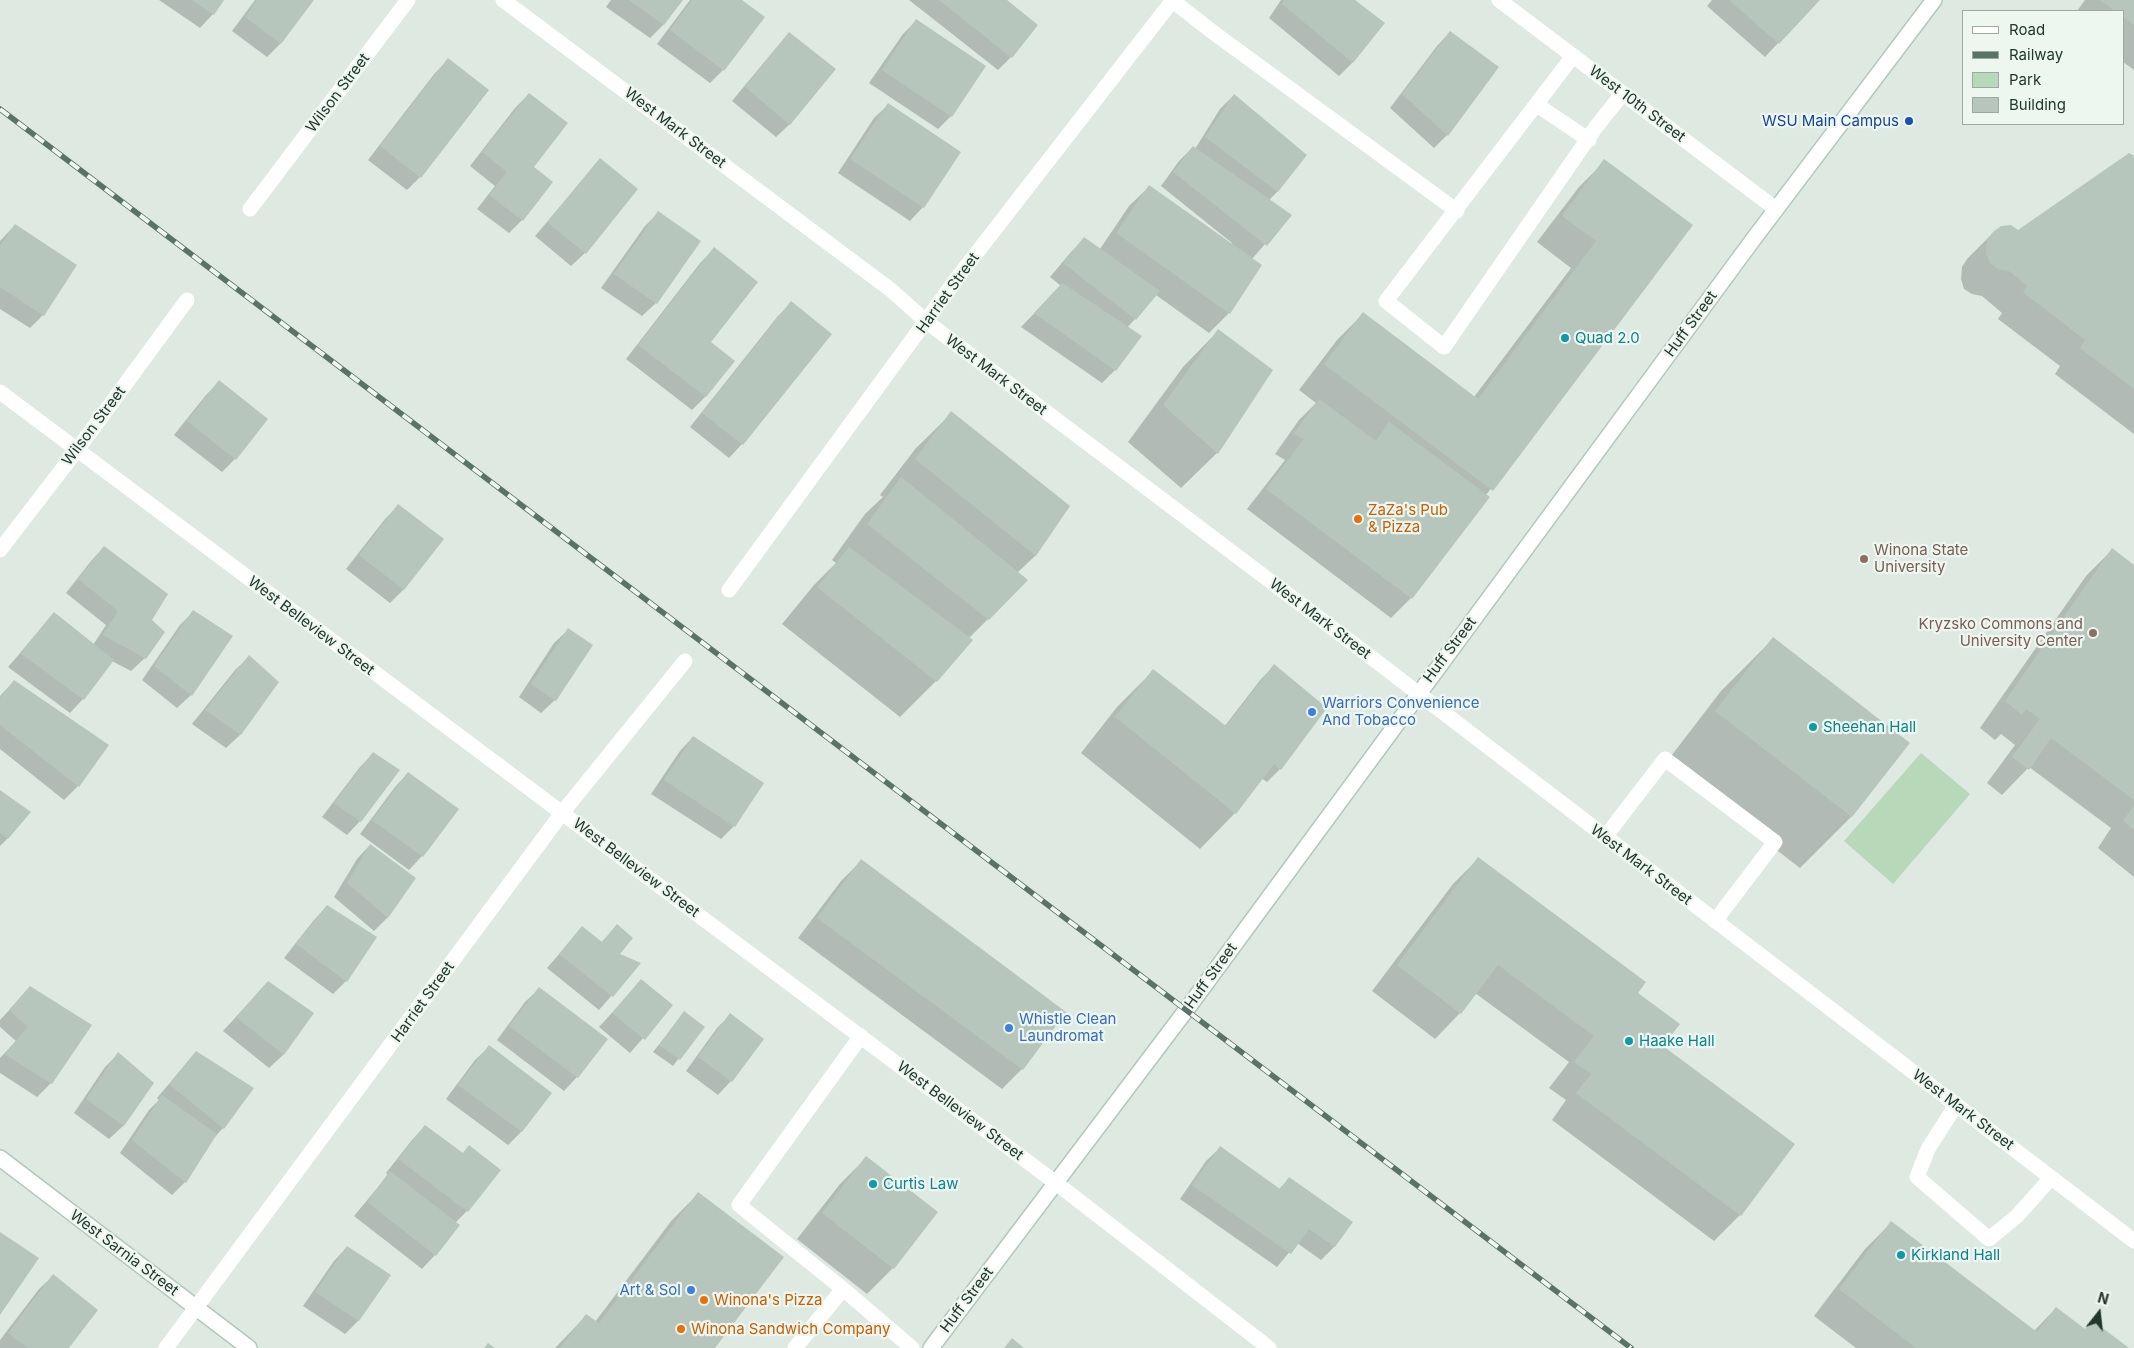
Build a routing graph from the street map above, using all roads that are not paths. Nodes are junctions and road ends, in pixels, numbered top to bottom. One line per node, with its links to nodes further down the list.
1 (408, 0): 11 (street, Wilson Street)
2 (503, 0): 14 (street, West Mark Street)
3 (1173, 0): 12 (street); 14 (street, Harriet Street)
4 (1499, 0): 6 (street, West 10th Street)
5 (1934, 0): 10 (street, Huff Street)
6 (1573, 56): 7 (street, West 10th Street); 8 (street)
7 (1623, 93): 9 (street); 10 (street, West 10th Street)
8 (1537, 105): 9 (street); 12 (street)
9 (1589, 140): 12 (street)
10 (1776, 208): 20 (street, Huff Street)
11 (250, 209)
12 (1457, 211)
13 (187, 300): 16 (street, Wilson Street)
14 (927, 322): 18 (street, Harriet Street); 20 (street, West Mark Street)
15 (0, 392): 16 (street, West Belleview Street)
16 (77, 450): 17 (street, Wilson Street); 21 (street, West Belleview Street)
17 (0, 550)
18 (729, 590)
19 (684, 661): 21 (street, Harriet Street)
20 (1418, 694): 22 (street, West Mark Street); 28 (street, Huff Street)
21 (562, 813): 24 (street, West Belleview Street); 31 (street, Harriet Street)
22 (1605, 837): 23 (street, West Mark Street); 23 (street)
23 (1715, 921): 25 (street, West Mark Street)
24 (860, 1036): 28 (street, West Belleview Street); 30 (street)
25 (1956, 1105): 27 (street, West Mark Street); 27 (street)
26 (0, 1158): 31 (street, West Sarnia Street)
27 (2052, 1178): 29 (street, West Mark Street)
28 (1056, 1183): 36 (street, Huff Street); 37 (street, West Belleview Street)
29 (2134, 1240)
30 (842, 1289): 34 (street); 35 (street)
31 (197, 1308): 32 (street, Harriet Street); 33 (street, West Sarnia Street)
32 (166, 1348)
33 (249, 1348)
34 (795, 1348)
35 (912, 1348)
36 (931, 1348)
37 (1269, 1348)

